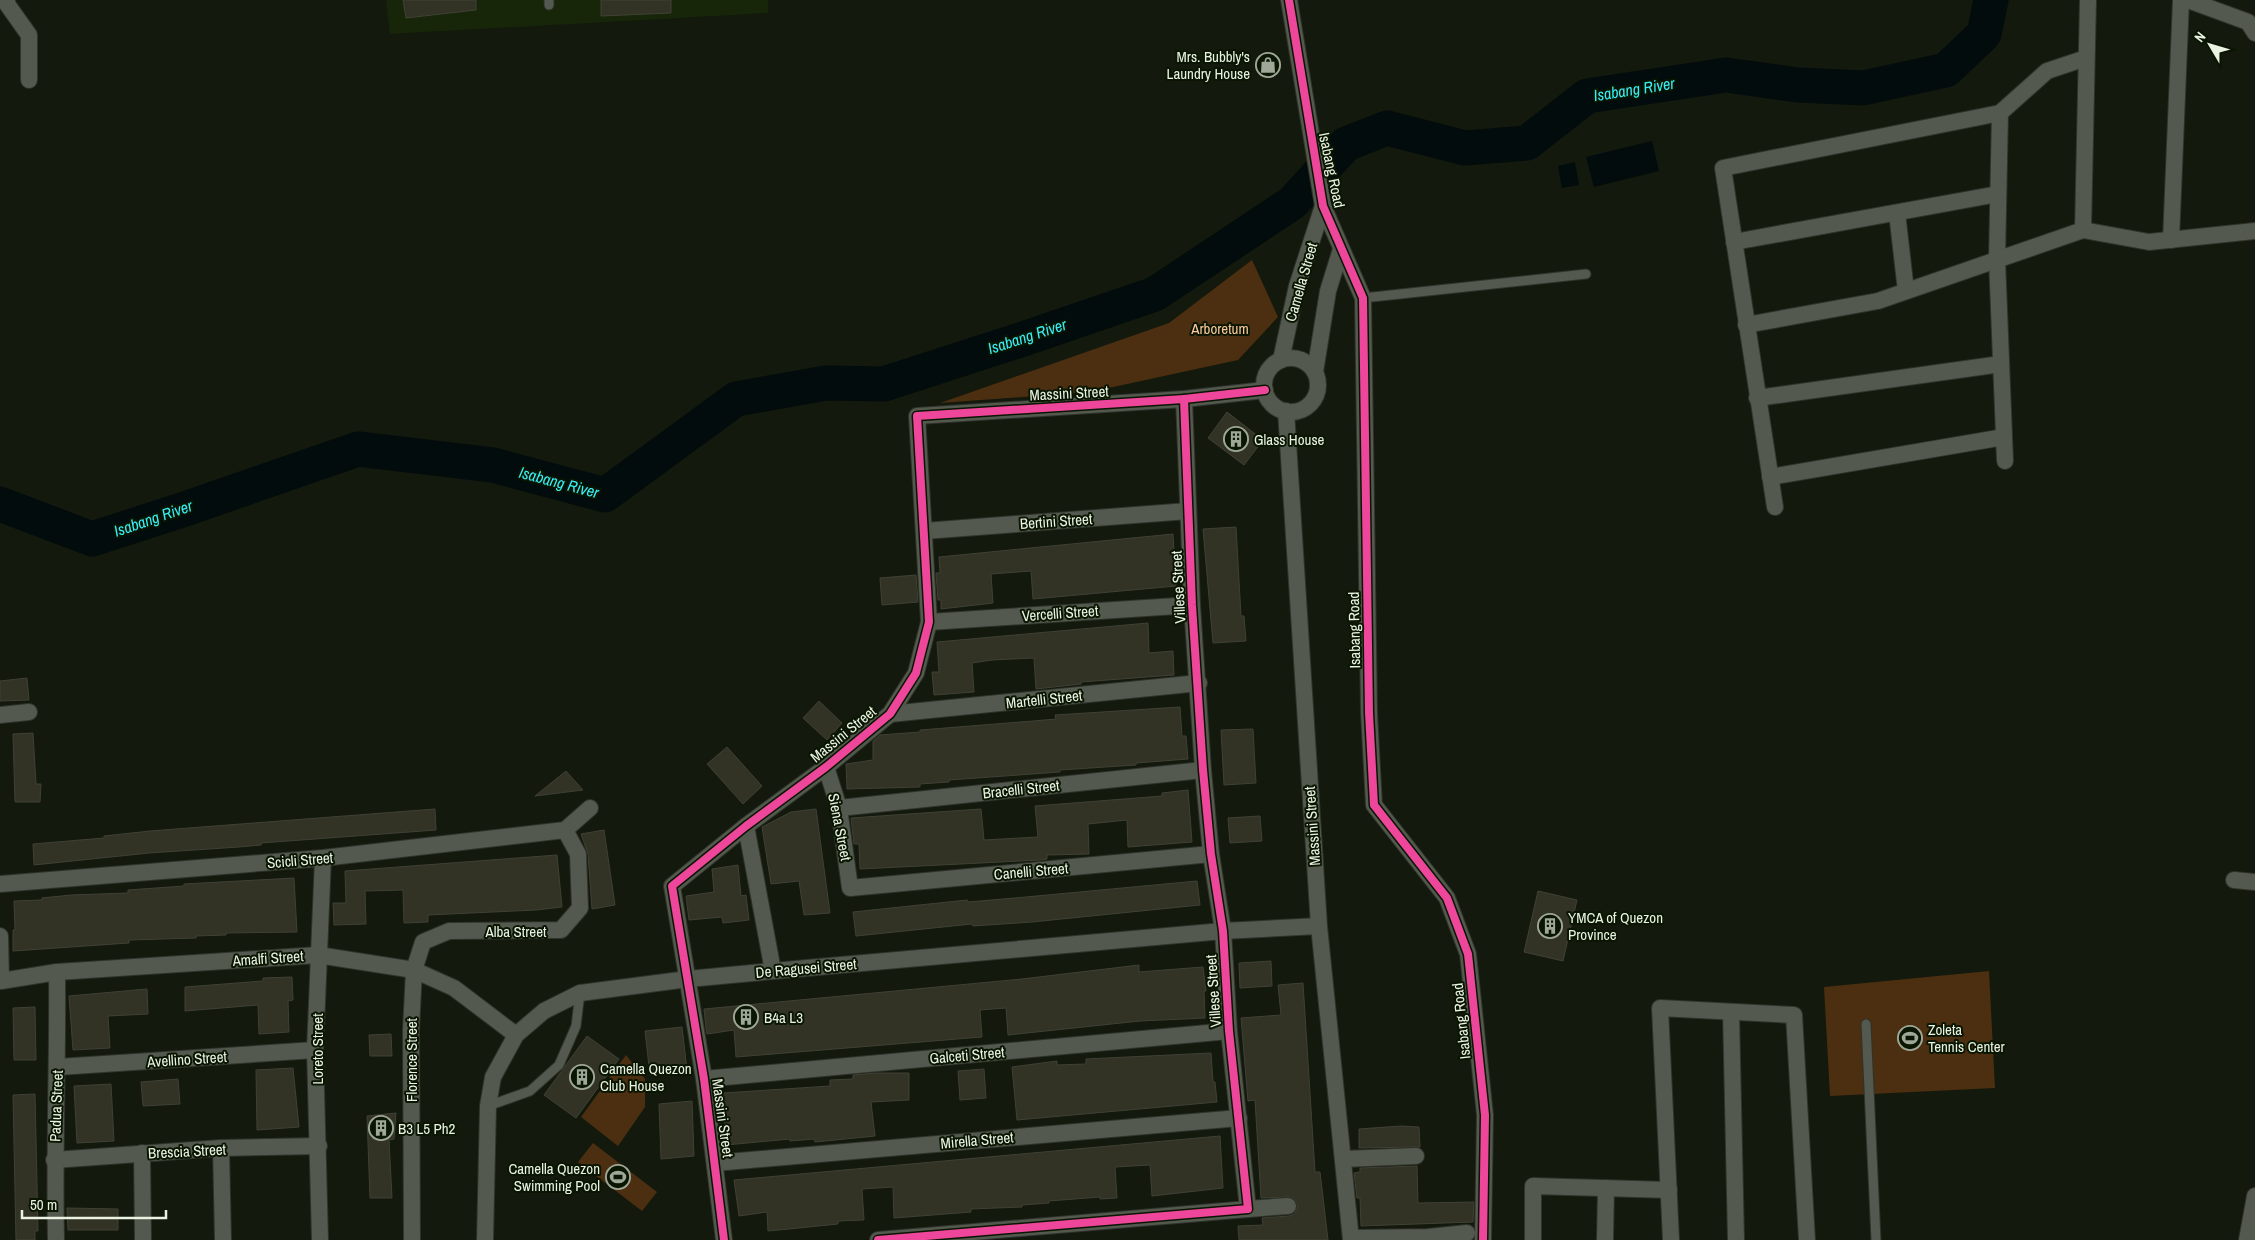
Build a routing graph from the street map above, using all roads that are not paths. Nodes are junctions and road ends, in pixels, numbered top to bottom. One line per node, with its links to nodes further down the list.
1 (7, 0): 8 (street)
2 (1289, 0): 11 (street, Isabang Road)
3 (2088, 0): 7 (street)
4 (2181, 0): 15 (street)
5 (2188, 0): 6 (street)
6 (2255, 33)
7 (2086, 58): 9 (street); 13 (street)
8 (29, 80)
9 (2000, 113): 10 (street); 16 (street)
10 (1998, 194): 12 (street); 18 (street)
11 (1323, 201): 17 (street, Isabang Road); 23 (street, Camella Street)
12 (1897, 212): 16 (street); 20 (street)
13 (2083, 230): 15 (street); 18 (street)
14 (2255, 232): 15 (street)
15 (2171, 240)
16 (1734, 242): 22 (street)
17 (1341, 249): 21 (street, Isabang Road); 25 (street, Camella Street)
18 (1997, 260): 20 (street); 24 (street)
19 (1586, 274): 21 (lane)
20 (1906, 291): 22 (street)
21 (1363, 298): 96 (street, Isabang Road)
22 (1746, 325): 27 (street)
23 (1281, 360): 25 (street); 26 (street)
24 (2001, 364): 27 (street); 30 (street)
25 (1315, 372): 29 (street)
26 (1265, 390): 28 (street, Massini Street); 29 (street)
27 (1757, 398): 32 (street)
28 (1184, 399): 34 (street, Villese Street); 35 (street, Massini Street)
29 (1286, 411): 54 (street, Massini Street)
30 (2004, 437): 31 (street); 32 (street)
31 (2005, 461)
32 (1770, 477): 33 (street)
33 (1775, 507)
34 (1188, 511): 35 (street, Bertini Street); 36 (street, Villese Street)
35 (924, 531): 37 (street, Massini Street)
36 (1192, 605): 37 (street, Vercelli Street); 38 (street, Villese Street)
37 (928, 622): 40 (street, Massini Street)
38 (1199, 684): 40 (street, Martelli Street); 43 (street, Villese Street)
39 (29, 712): 41 (street)
40 (890, 714): 42 (street, Massini Street)
41 (0, 715)
42 (826, 767): 45 (street, Siena Street); 46 (street, Massini Street)
43 (1203, 770): 45 (street, Bracelli Street); 48 (street, Villese Street)
44 (590, 808): 47 (street)
45 (839, 808): 53 (street, Siena Street)
46 (746, 826): 59 (street); 61 (street, Massini Street)
47 (565, 830): 49 (street, Scicli Street); 58 (street, Alba Street)
48 (1211, 854): 53 (street, Canelli Street); 55 (street, Villese Street)
49 (323, 858): 52 (street, Scicli Street); 57 (street, Loreto Street)
50 (2234, 880): 51 (street)
51 (2255, 882)
52 (0, 884)
53 (850, 888)
54 (1319, 926): 55 (street, De Ragusei Street); 77 (street, Massini Street)
55 (1223, 931): 59 (street, De Ragusei Street); 66 (street, Villese Street)
56 (0, 936): 62 (street)
57 (318, 955): 58 (street, Amalfi Street); 60 (street, Amalfi Street); 68 (street, Loreto Street)
58 (414, 970): 67 (street, Amalfi Street); 92 (street, Florence Street)
59 (773, 971): 61 (street, De Ragusei Street)
60 (57, 972): 62 (street, Amalfi Street); 69 (street, Padua Street)
61 (688, 979): 63 (street, De Ragusei Street); 70 (street, Massini Street)
62 (1, 981)
63 (580, 994): 67 (street, De Ragusei Street); 71 (lane)
64 (1731, 1012): 81 (street); 100 (street); 101 (street)
65 (1866, 1024): 102 (lane)
66 (1229, 1031): 70 (street, Galceti Street); 72 (street, Villese Street)
67 (516, 1035): 71 (street, De Ragusei Street)
68 (315, 1050): 69 (street, Avellino Street); 73 (street, Loreto Street)
69 (58, 1067): 78 (street, Padua Street)
70 (704, 1080): 79 (street, Massini Street)
71 (488, 1106): 93 (street, De Ragusei Street)
72 (1239, 1118): 79 (street, Mirella Street); 84 (street, Villese Street)
73 (319, 1146): 74 (street, Brescia Street); 91 (street, Loreto Street)
74 (220, 1148): 75 (street, Brescia Street); 90 (street)
75 (142, 1153): 78 (street, Brescia Street); 89 (street)
76 (1416, 1156): 77 (street)
77 (1344, 1159): 87 (street, Massini Street)
78 (54, 1160): 88 (street, Padua Street)
79 (715, 1163): 94 (street, Massini Street)
80 (1606, 1188): 81 (street); 97 (street); 98 (street)
81 (1669, 1190): 99 (street)
82 (2255, 1196): 103 (street)
83 (1288, 1206): 84 (street)
84 (1248, 1209): 95 (street)
85 (1467, 1233): 86 (street)
86 (1428, 1238): 87 (street)
87 (1351, 1239)
88 (56, 1240)
89 (143, 1240)
90 (223, 1240)
91 (320, 1240)
92 (412, 1240)
93 (485, 1240)
94 (724, 1240)
95 (878, 1240)
96 (1483, 1240)
97 (1533, 1240)
98 (1605, 1240)
99 (1671, 1240)
100 (1736, 1240)
101 (1807, 1240)
102 (1876, 1240)
103 (2248, 1240)

